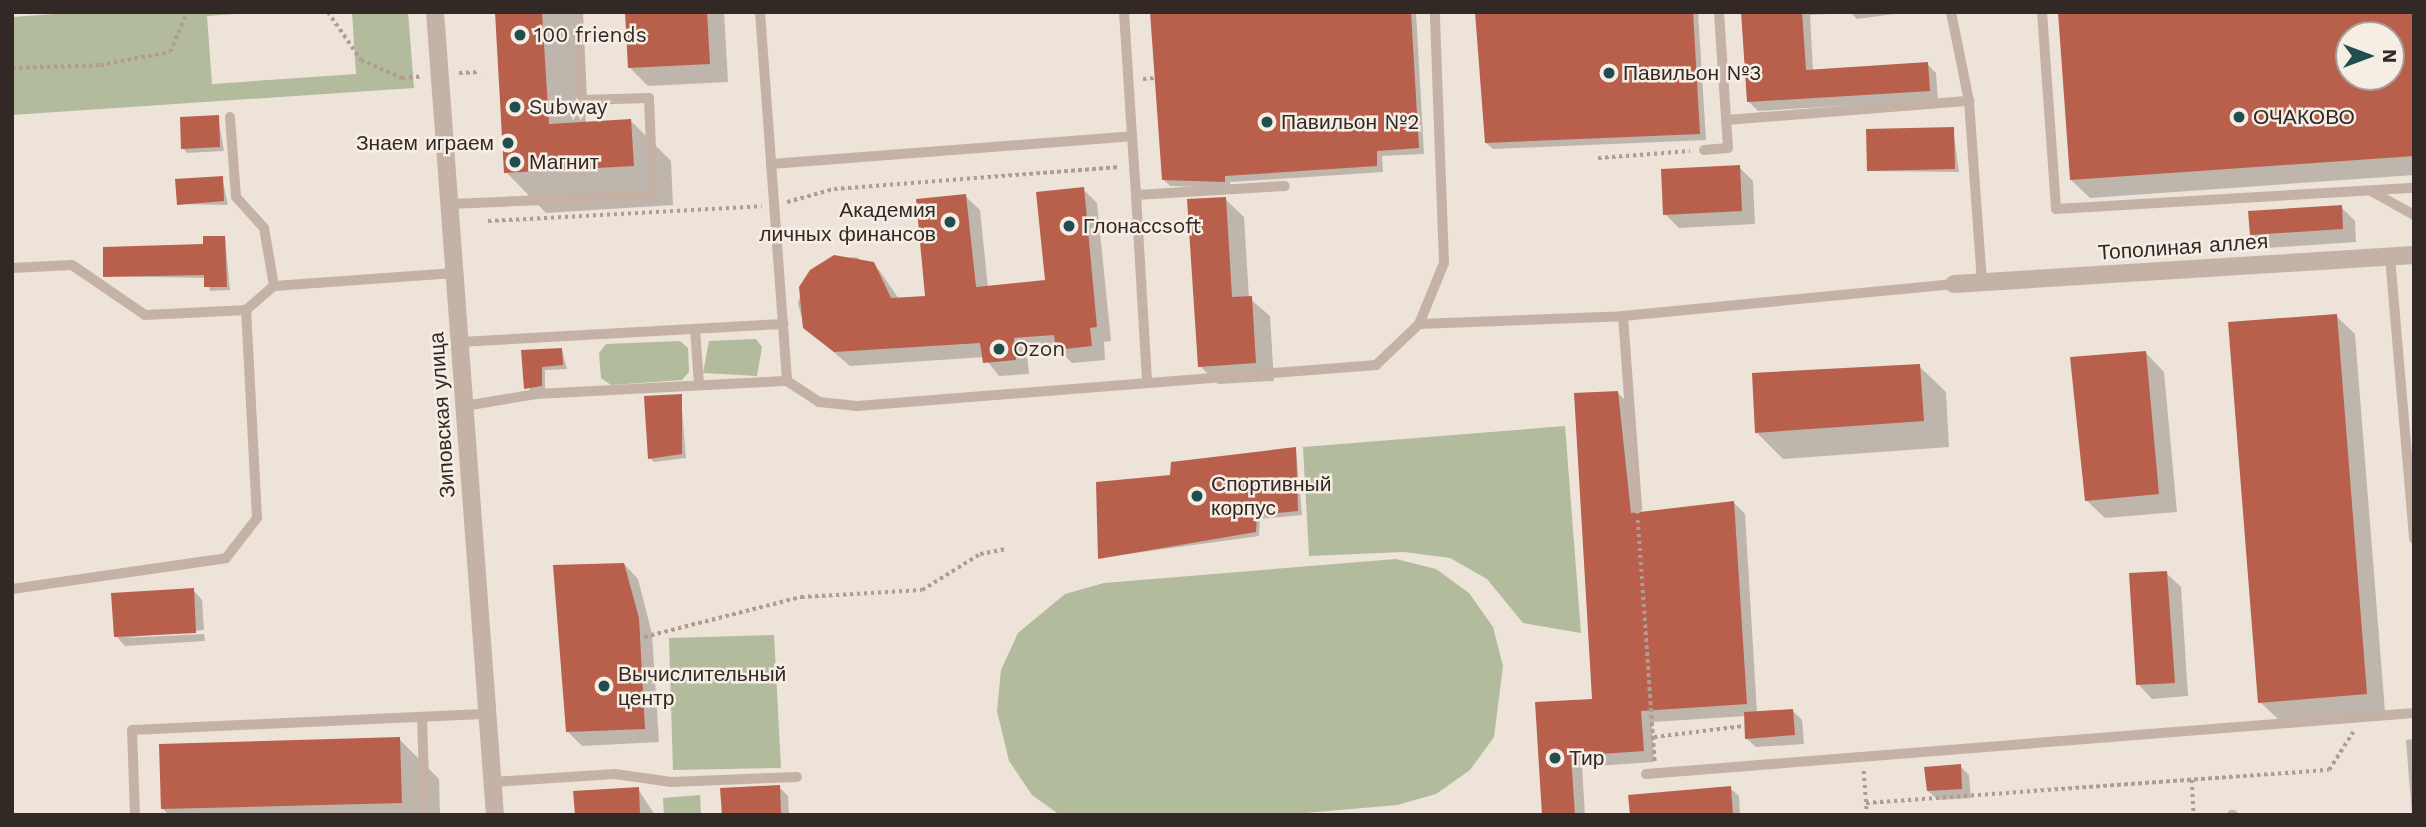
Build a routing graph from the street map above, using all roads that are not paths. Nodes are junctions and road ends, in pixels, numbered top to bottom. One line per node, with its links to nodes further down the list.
1 (435, 12): 19 (street, Зиповская улица)
2 (579, 12): 19 (lane)
3 (760, 12): 14 (lane)
4 (1124, 12): 12 (lane)
5 (1435, 12): 31 (lane)
6 (1719, 12): 11 (lane)
7 (1951, 12): 9 (lane)
8 (2042, 12): 17 (lane)
9 (1969, 101): 11 (lane); 25 (lane)
10 (230, 117): 27 (lane)
11 (1726, 120): 13 (lane)
12 (1132, 136): 14 (lane); 18 (lane)
13 (1704, 150)
14 (771, 164): 30 (lane)
15 (1285, 186): 18 (lane)
16 (2414, 188): 17 (lane)
17 (2371, 191): 20 (lane)
18 (1136, 195): 35 (lane)
19 (450, 204): 24 (street, Зиповская улица)
20 (2414, 215)
21 (2414, 255): 22 (street, Тополиная аллея)
22 (2390, 257): 25 (street, Тополиная аллея); 39 (lane)
23 (12, 268): 28 (lane)
24 (454, 273): 27 (lane); 33 (street, Зиповская улица)
25 (1982, 282): 26 (street, Тополиная аллея)
26 (1954, 284): 29 (lane)
27 (274, 286): 28 (lane)
28 (246, 310): 40 (lane)
29 (1623, 316): 31 (lane); 38 (lane)
30 (783, 324): 32 (lane); 34 (lane)
31 (1419, 324): 35 (lane)
32 (695, 329): 33 (lane); 36 (lane)
33 (460, 342): 37 (street, Зиповская улица)
34 (787, 381): 35 (lane); 36 (lane)
35 (1147, 382)
36 (699, 383): 37 (lane)
37 (465, 405): 42 (street, Зиповская улица)
38 (1637, 508)
39 (2414, 539)
40 (12, 589)
41 (2414, 713): 44 (lane)
42 (488, 714): 43 (lane); 46 (street, Зиповская улица)
43 (422, 717): 47 (lane); 48 (lane)
44 (1651, 774)
45 (797, 777): 46 (lane)
46 (493, 782): 49 (street, Зиповская улица)
47 (135, 815)
48 (425, 815)
49 (495, 815)

